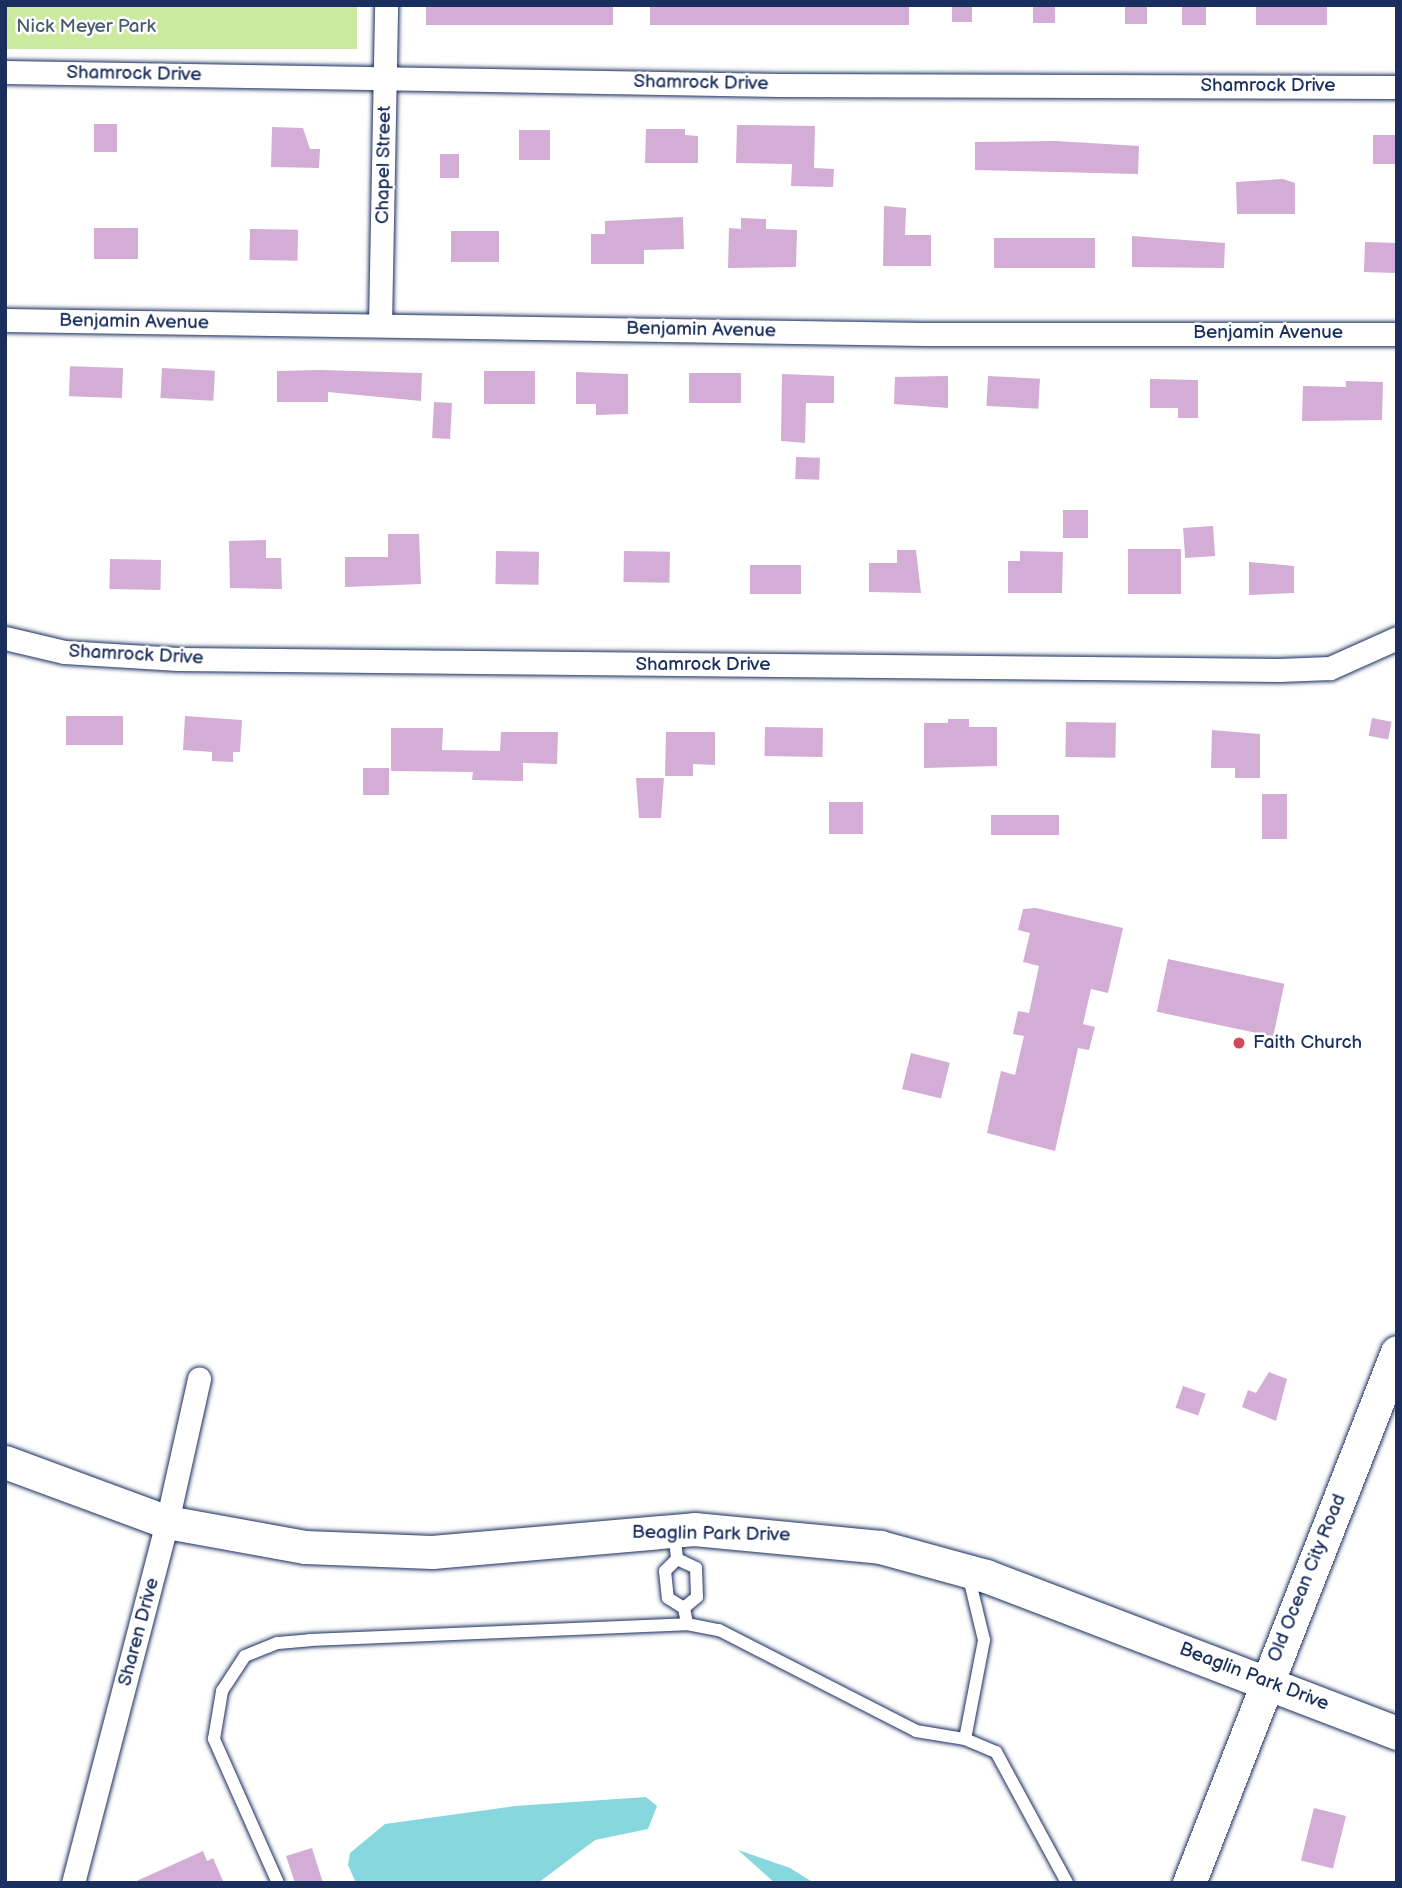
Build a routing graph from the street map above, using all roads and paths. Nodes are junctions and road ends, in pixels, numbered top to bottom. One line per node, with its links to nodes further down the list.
1 (386, 5): 3 (street, Chapel Street)
2 (5, 72): 3 (street, Shamrock Drive)
3 (386, 77): 4 (street, Shamrock Drive); 6 (street, Chapel Street)
4 (1397, 87)
5 (5, 320): 6 (street, Benjamin Avenue)
6 (380, 325): 7 (street, Benjamin Avenue)
7 (1397, 334)
8 (5, 638): 9 (street, Shamrock Drive)
9 (1397, 638)
10 (1397, 1352): 18 (main road, Old Ocean City Road)
11 (199, 1379): 13 (street, Sharen Drive)
12 (5, 1462): 13 (main road, Beaglin Park Drive)
13 (167, 1522): 14 (main road, Beaglin Park Drive); 21 (street, Sharen Drive)
14 (676, 1544): 15 (main road, Beaglin Park Drive); 16 (lane); 16 (lane)
15 (968, 1570): 18 (main road, Beaglin Park Drive); 20 (lane)
16 (684, 1608): 17 (lane)
17 (687, 1624): 20 (lane); 22 (lane)
18 (1265, 1681): 19 (main road, Beaglin Park Drive); 24 (main road, Old Ocean City Road)
19 (1397, 1733)
20 (965, 1739): 23 (lane)
21 (73, 1883)
22 (278, 1883)
23 (1067, 1883)
24 (1189, 1883)

